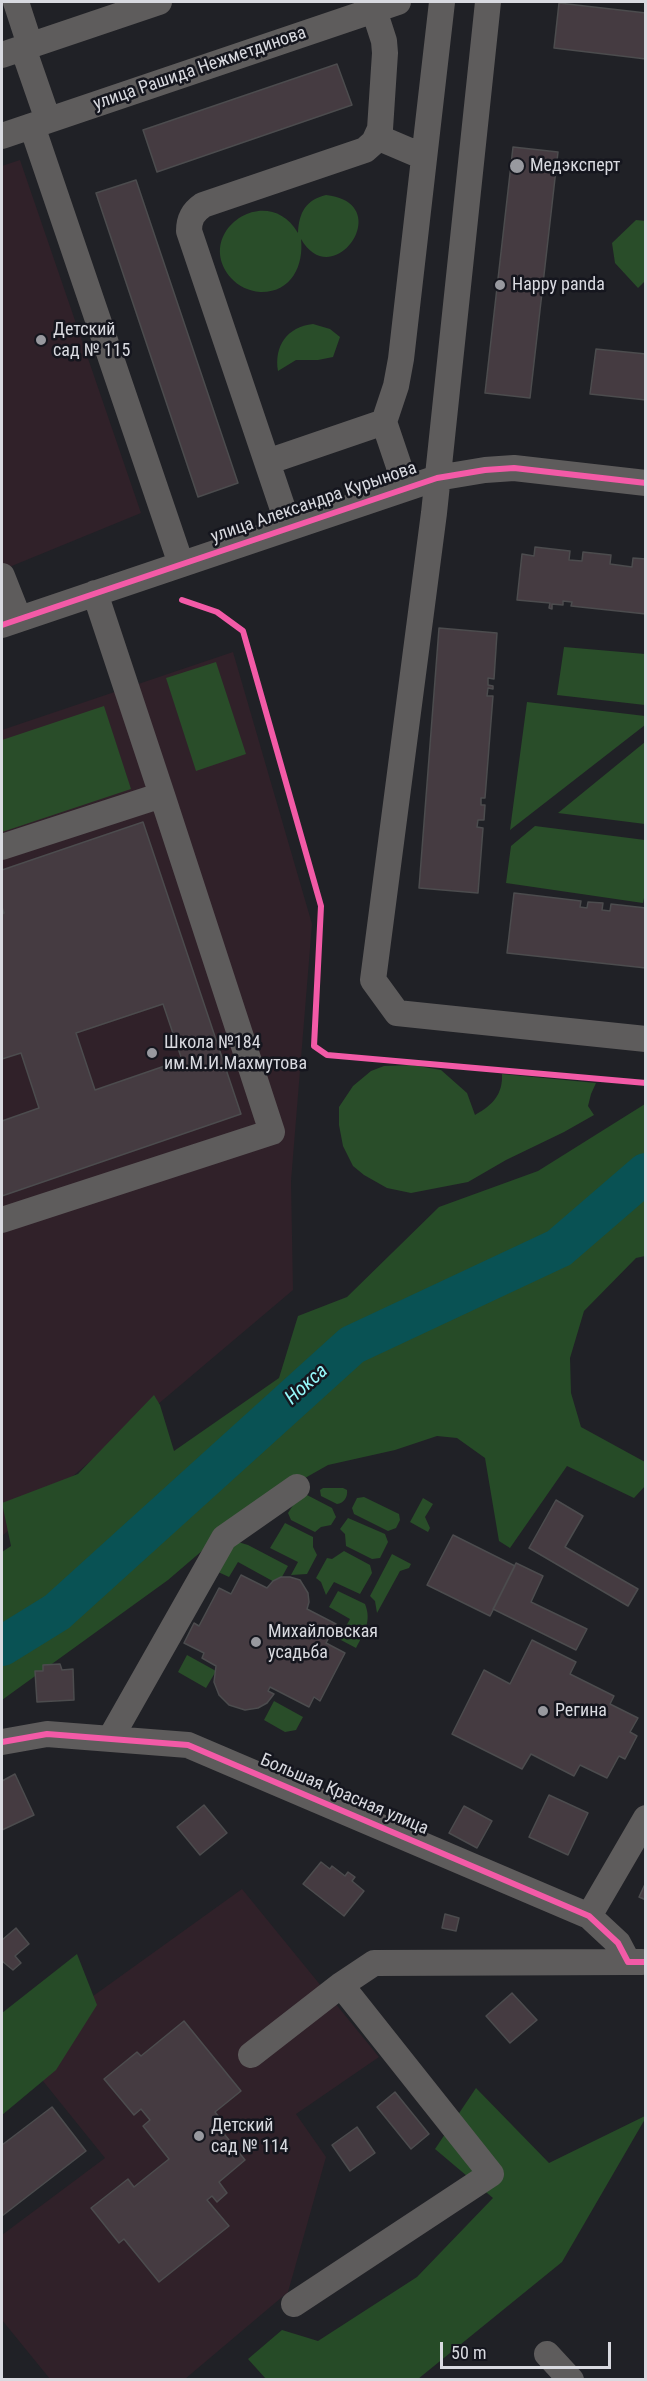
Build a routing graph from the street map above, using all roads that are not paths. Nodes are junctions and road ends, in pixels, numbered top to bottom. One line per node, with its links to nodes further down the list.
1 (16, 2): 7 (street)
2 (157, 2): 7 (street)
3 (398, 2): 6 (street, улица Рашида Нежметдинова)
4 (441, 2): 11 (street)
5 (488, 2): 14 (street)
6 (374, 10): 8 (street, улица Рашида Нежметдинова); 10 (street)
7 (18, 49): 8 (street)
8 (40, 123): 9 (street, улица Рашида Нежметдинова); 18 (street)
9 (2, 136)
10 (377, 137): 11 (street); 13 (street)
11 (424, 158): 12 (street)
12 (384, 422): 13 (street); 16 (street)
13 (267, 462): 17 (street)
14 (437, 478): 15 (street, улица Александра Курынова); 16 (street, улица Александра Курынова); 24 (street)
15 (645, 483)
16 (406, 487): 17 (street, улица Александра Курынова)
17 (289, 526): 18 (street, улица Александра Курынова)
18 (181, 564): 20 (street, улица Александра Курынова)
19 (2, 576): 21 (street)
20 (95, 593): 21 (street, улица Александра Курынова); 22 (street)
21 (10, 622)
22 (162, 795): 23 (street); 25 (street)
23 (2, 847)
24 (645, 1039)
25 (2, 1220)
26 (297, 1487): 27 (street)
27 (110, 1739): 28 (street, Большая Красная улица); 30 (street, Большая Красная улица)
28 (2, 1742)
29 (645, 1818): 30 (street)
30 (589, 1916): 31 (street, Большая Красная улица)
31 (637, 1962): 32 (street)
32 (341, 1985): 33 (street); 34 (street)
33 (251, 2055)
34 (294, 2304)
35 (548, 2354): 36 (street)
36 (571, 2379)

